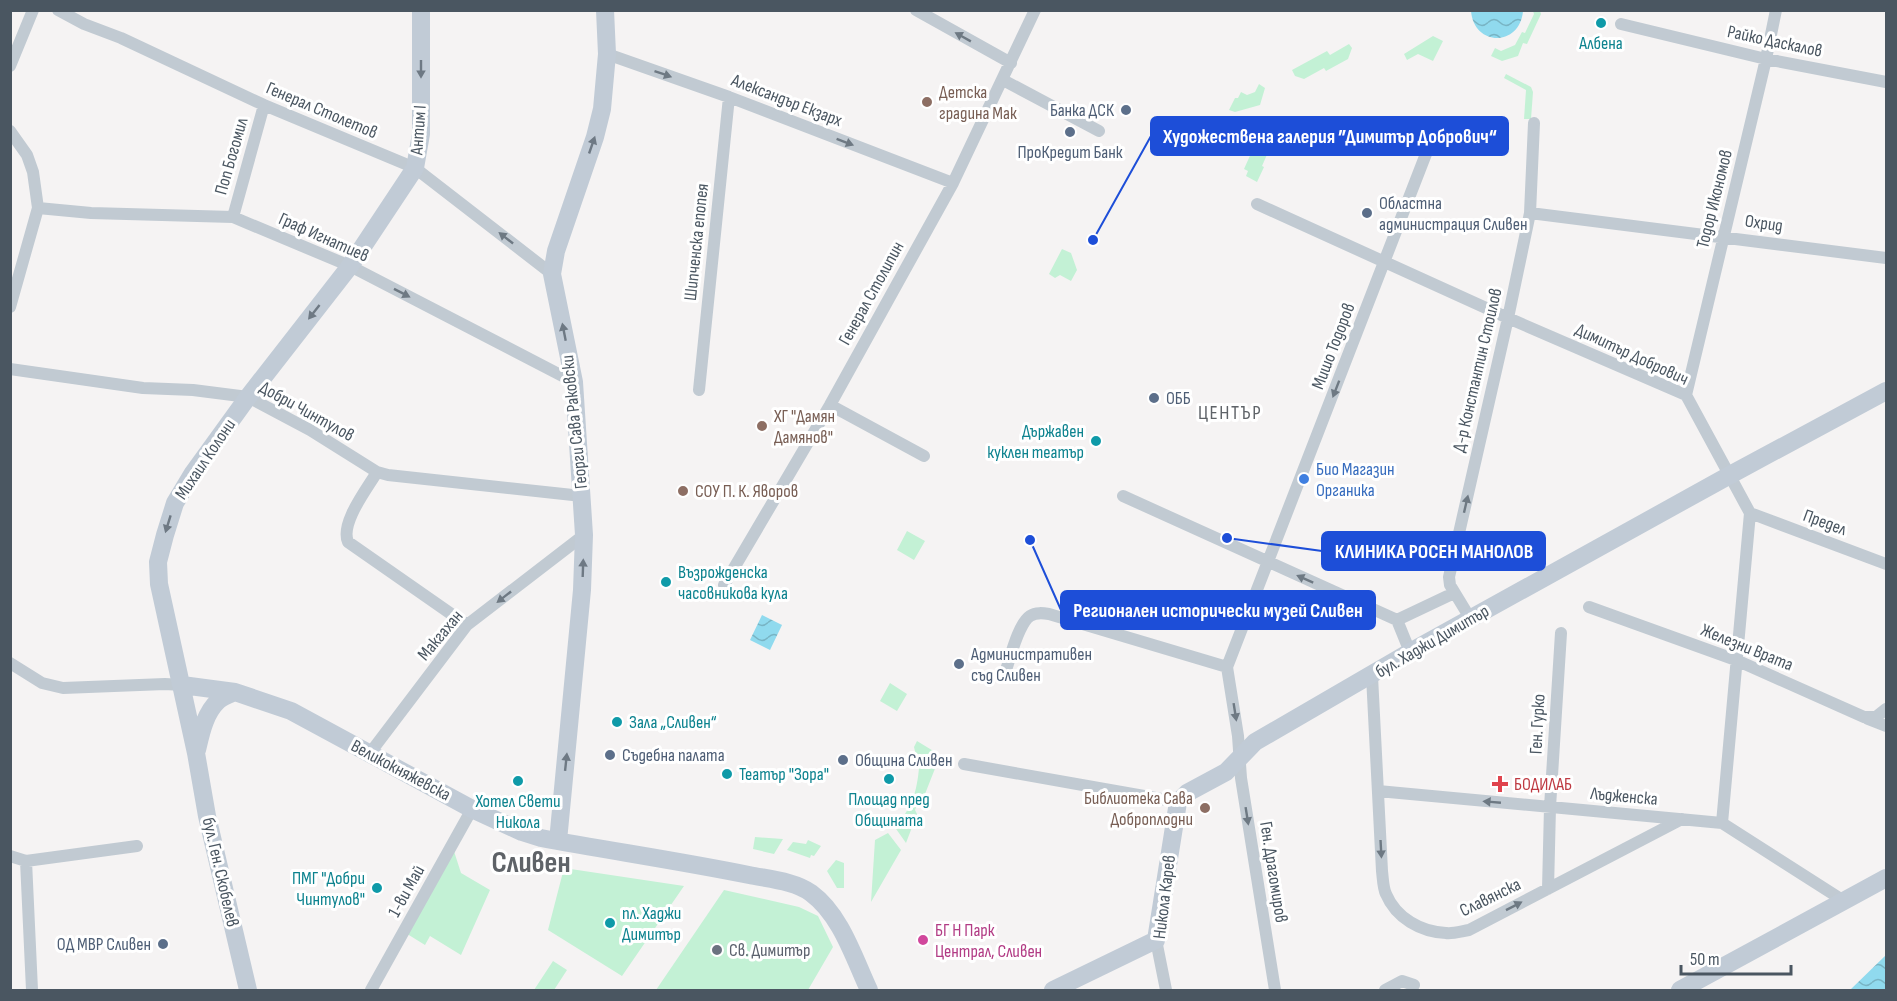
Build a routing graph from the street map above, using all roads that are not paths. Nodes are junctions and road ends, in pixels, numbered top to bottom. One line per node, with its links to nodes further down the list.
1 (33, 10): 12 (street)
2 (421, 10): 21 (street, Антим I, one-way to 21)
3 (604, 10): 9 (street, Георги Сава Раковски)
4 (916, 10): 11 (street, one-way to 4)
5 (1035, 10): 11 (street, Генерал Столипин)
6 (1776, 10): 10 (street, Тодор Икономов)
7 (64, 12): 16 (street, Генерал Столетов)
8 (1621, 24): 10 (street, Райко Даскалов)
9 (607, 54): 15 (street, Александър Екзарх, one-way to 15); 31 (street, Георги Сава Раковски, one-way to 9)
10 (1766, 59): 14 (street, Райко Даскалов); 27 (street, Тодор Икономов)
11 (1011, 63): 13 (street, Генерал Столипин)
12 (10, 66)
13 (1003, 80): 19 (street); 22 (street, Генерал Столипин)
14 (1887, 82)
15 (729, 98): 22 (street, Александър Екзарх, one-way to 22); 36 (street, Шипченска епопея)
16 (264, 105): 21 (street, Генерал Столетов); 26 (street, Поп Богомил)
17 (1534, 123): 25 (street, Д-р Константин Стоилов)
18 (10, 131): 24 (street)
19 (1099, 131)
20 (1431, 141): 29 (street, Мишо Тодоров)
21 (415, 168): 30 (street, Антим I); 31 (street, Генерал Столетов, one-way to 21)
22 (952, 183): 40 (street, Генерал Столипин)
23 (1257, 204): 29 (street, Димитър Добрович)
24 (38, 208): 26 (street, Граф Игнатиев); 32 (street)
25 (1530, 213): 27 (street, Охрид); 33 (street, Д-р Константин Стоилов)
26 (233, 217): 30 (street, Граф Игнатиев)
27 (1723, 236): 28 (street, Охрид); 38 (street, Тодор Икономов)
28 (1887, 258)
29 (1385, 261): 33 (street, Димитър Добрович); 48 (street, Мишо Тодоров, one-way to 48)
30 (350, 266): 35 (street, Граф Игнатиев, one-way to 35); 39 (street, Михаил Колони, one-way to 39)
31 (552, 274): 35 (street, Георги Сава Раковски, one-way to 31)
32 (11, 306)
33 (1508, 318): 38 (street, Димитър Добрович); 51 (street, Д-р Константин Стоилов, one-way to 33)
34 (10, 369): 39 (street, Добри Чинтулов)
35 (573, 382): 44 (street, Георги Сава Раковски)
36 (699, 390)
37 (1887, 391): 43 (street, бул. Хаджи Димитър)
38 (1686, 395): 43 (street, Димитър Добрович)
39 (248, 397): 42 (street, Добри Чинтулов); 63 (street, Михаил Колони, one-way to 63)
40 (830, 405): 41 (street); 50 (street, Генерал Столипин)
41 (924, 456)
42 (377, 472): 44 (street, Добри Чинтулов); 55 (street)
43 (1730, 475): 46 (street, Димитър Добрович); 53 (street, бул. Хаджи Димитър)
44 (582, 496): 47 (street, Георги Сава Раковски)
45 (1123, 496): 48 (street)
46 (1750, 513): 49 (street, Предел); 58 (street)
47 (584, 535): 55 (street, Макгахан, one-way to 55); 78 (street, Георги Сава Раковски, one-way to 47)
48 (1268, 562): 54 (street, one-way to 48); 60 (street, Мишо Тодоров)
49 (1887, 564)
50 (724, 585)
51 (1454, 593): 53 (street, Д-р Константин Стоилов); 54 (street)
52 (1589, 607): 58 (street, Железни Врата)
53 (1470, 618): 57 (street, бул. Хаджи Димитър)
54 (1397, 620): 57 (street)
55 (467, 625): 69 (street, Макгахан)
56 (1561, 633): 74 (street, Ген. Гурко)
57 (1410, 652): 62 (street, бул. Хаджи Димитър)
58 (1736, 660): 66 (street, Железни Врата); 77 (street)
59 (10, 663): 63 (street, Великокняжевска)
60 (1227, 667): 61 (street); 70 (street, Ген. Драгомиров, one-way to 70)
61 (1005, 673)
62 (1372, 676): 70 (street, бул. Хаджи Димитър); 72 (street, Славянска)
63 (182, 685): 64 (street, Великокняжевска); 68 (street, Михаил Колони)
64 (235, 692): 68 (street); 69 (street, Великокняжевска)
65 (1887, 709): 66 (street)
66 (1864, 717): 67 (street, Железни Врата)
67 (1887, 726)
68 (196, 753): 88 (street, бул. Ген. Скобелев)
69 (370, 753): 75 (street, Великокняжевска)
70 (1239, 758): 73 (street, бул. Хаджи Димитър); 93 (street, Ген. Драгомиров, one-way to 93)
71 (964, 764): 73 (street)
72 (1378, 791): 74 (street, Лъдженска, one-way to 72); 83 (street, Славянска, one-way to 83)
73 (1178, 802): 85 (street, Никола Карев)
74 (1550, 807): 76 (street, Лъдженска); 83 (street, Ген. Гурко)
75 (472, 809): 78 (street, Великокняжевска); 89 (street, 1-ви Май)
76 (1682, 819): 77 (street, Лъдженска); 83 (street, Славянска)
77 (1722, 823): 84 (street)
78 (558, 842): 90 (street, Великокняжевска)
79 (137, 846): 81 (street)
80 (10, 856): 81 (street)
81 (26, 861): 87 (street)
82 (1887, 878): 84 (street)
83 (1548, 888)
84 (1844, 901): 95 (street)
85 (1156, 940): 91 (street); 92 (street, Никола Карев)
86 (1414, 985): 94 (street)
87 (32, 990)
88 (248, 990)
89 (371, 990)
90 (869, 990)
91 (1053, 990)
92 (1166, 990)
93 (1275, 990)
94 (1385, 990)
95 (1680, 990)

